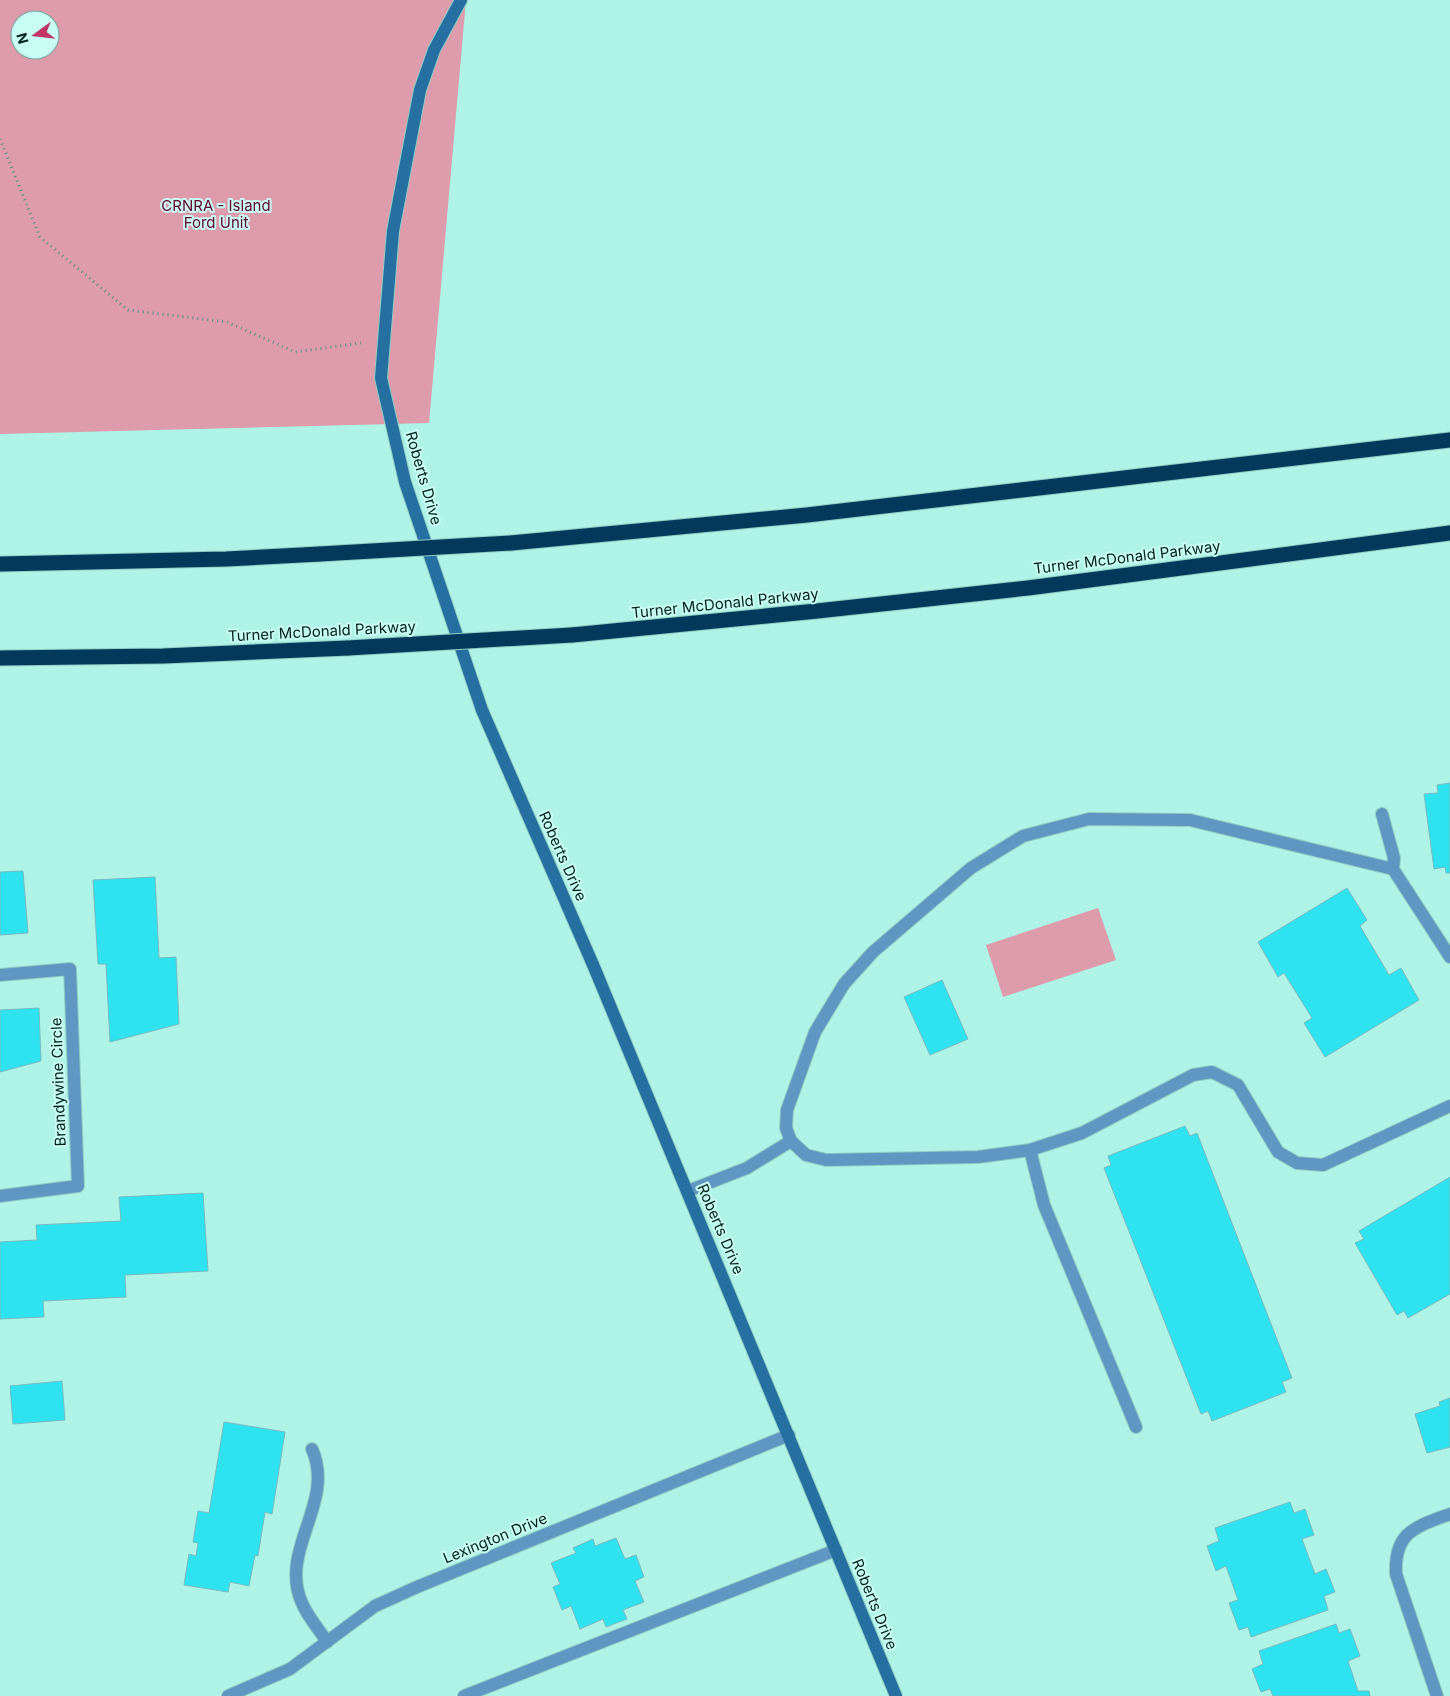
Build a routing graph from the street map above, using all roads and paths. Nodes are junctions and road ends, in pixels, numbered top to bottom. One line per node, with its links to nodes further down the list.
1 (461, 0): 3 (street, Roberts Drive)
2 (0, 139): 3 (path)
3 (384, 340): 16 (street, Roberts Drive)
4 (1450, 440): 6 (highway, bridge)
5 (1450, 533): 7 (highway, Turner McDonald Parkway, bridge)
6 (0, 564)
7 (0, 658)
8 (1382, 814): 9 (street)
9 (1394, 869): 10 (street); 14 (street)
10 (1444, 937): 11 (street)
11 (1450, 957)
12 (0, 975): 17 (street, Brandywine Circle)
13 (1450, 1106): 15 (street)
14 (791, 1141): 15 (street); 16 (street)
15 (1030, 1150): 18 (street)
16 (688, 1191): 19 (street, Roberts Drive)
17 (0, 1196)
18 (1136, 1427)
19 (789, 1435): 22 (street, Roberts Drive); 23 (street, Lexington Drive)
20 (312, 1449): 23 (street)
21 (1450, 1514): 28 (street)
22 (836, 1550): 26 (street); 27 (street, Roberts Drive)
23 (327, 1642): 24 (street, Lexington Drive)
24 (241, 1693): 25 (street, Lexington Drive)
25 (228, 1696)
26 (464, 1696)
27 (896, 1696)
28 (1437, 1696)

